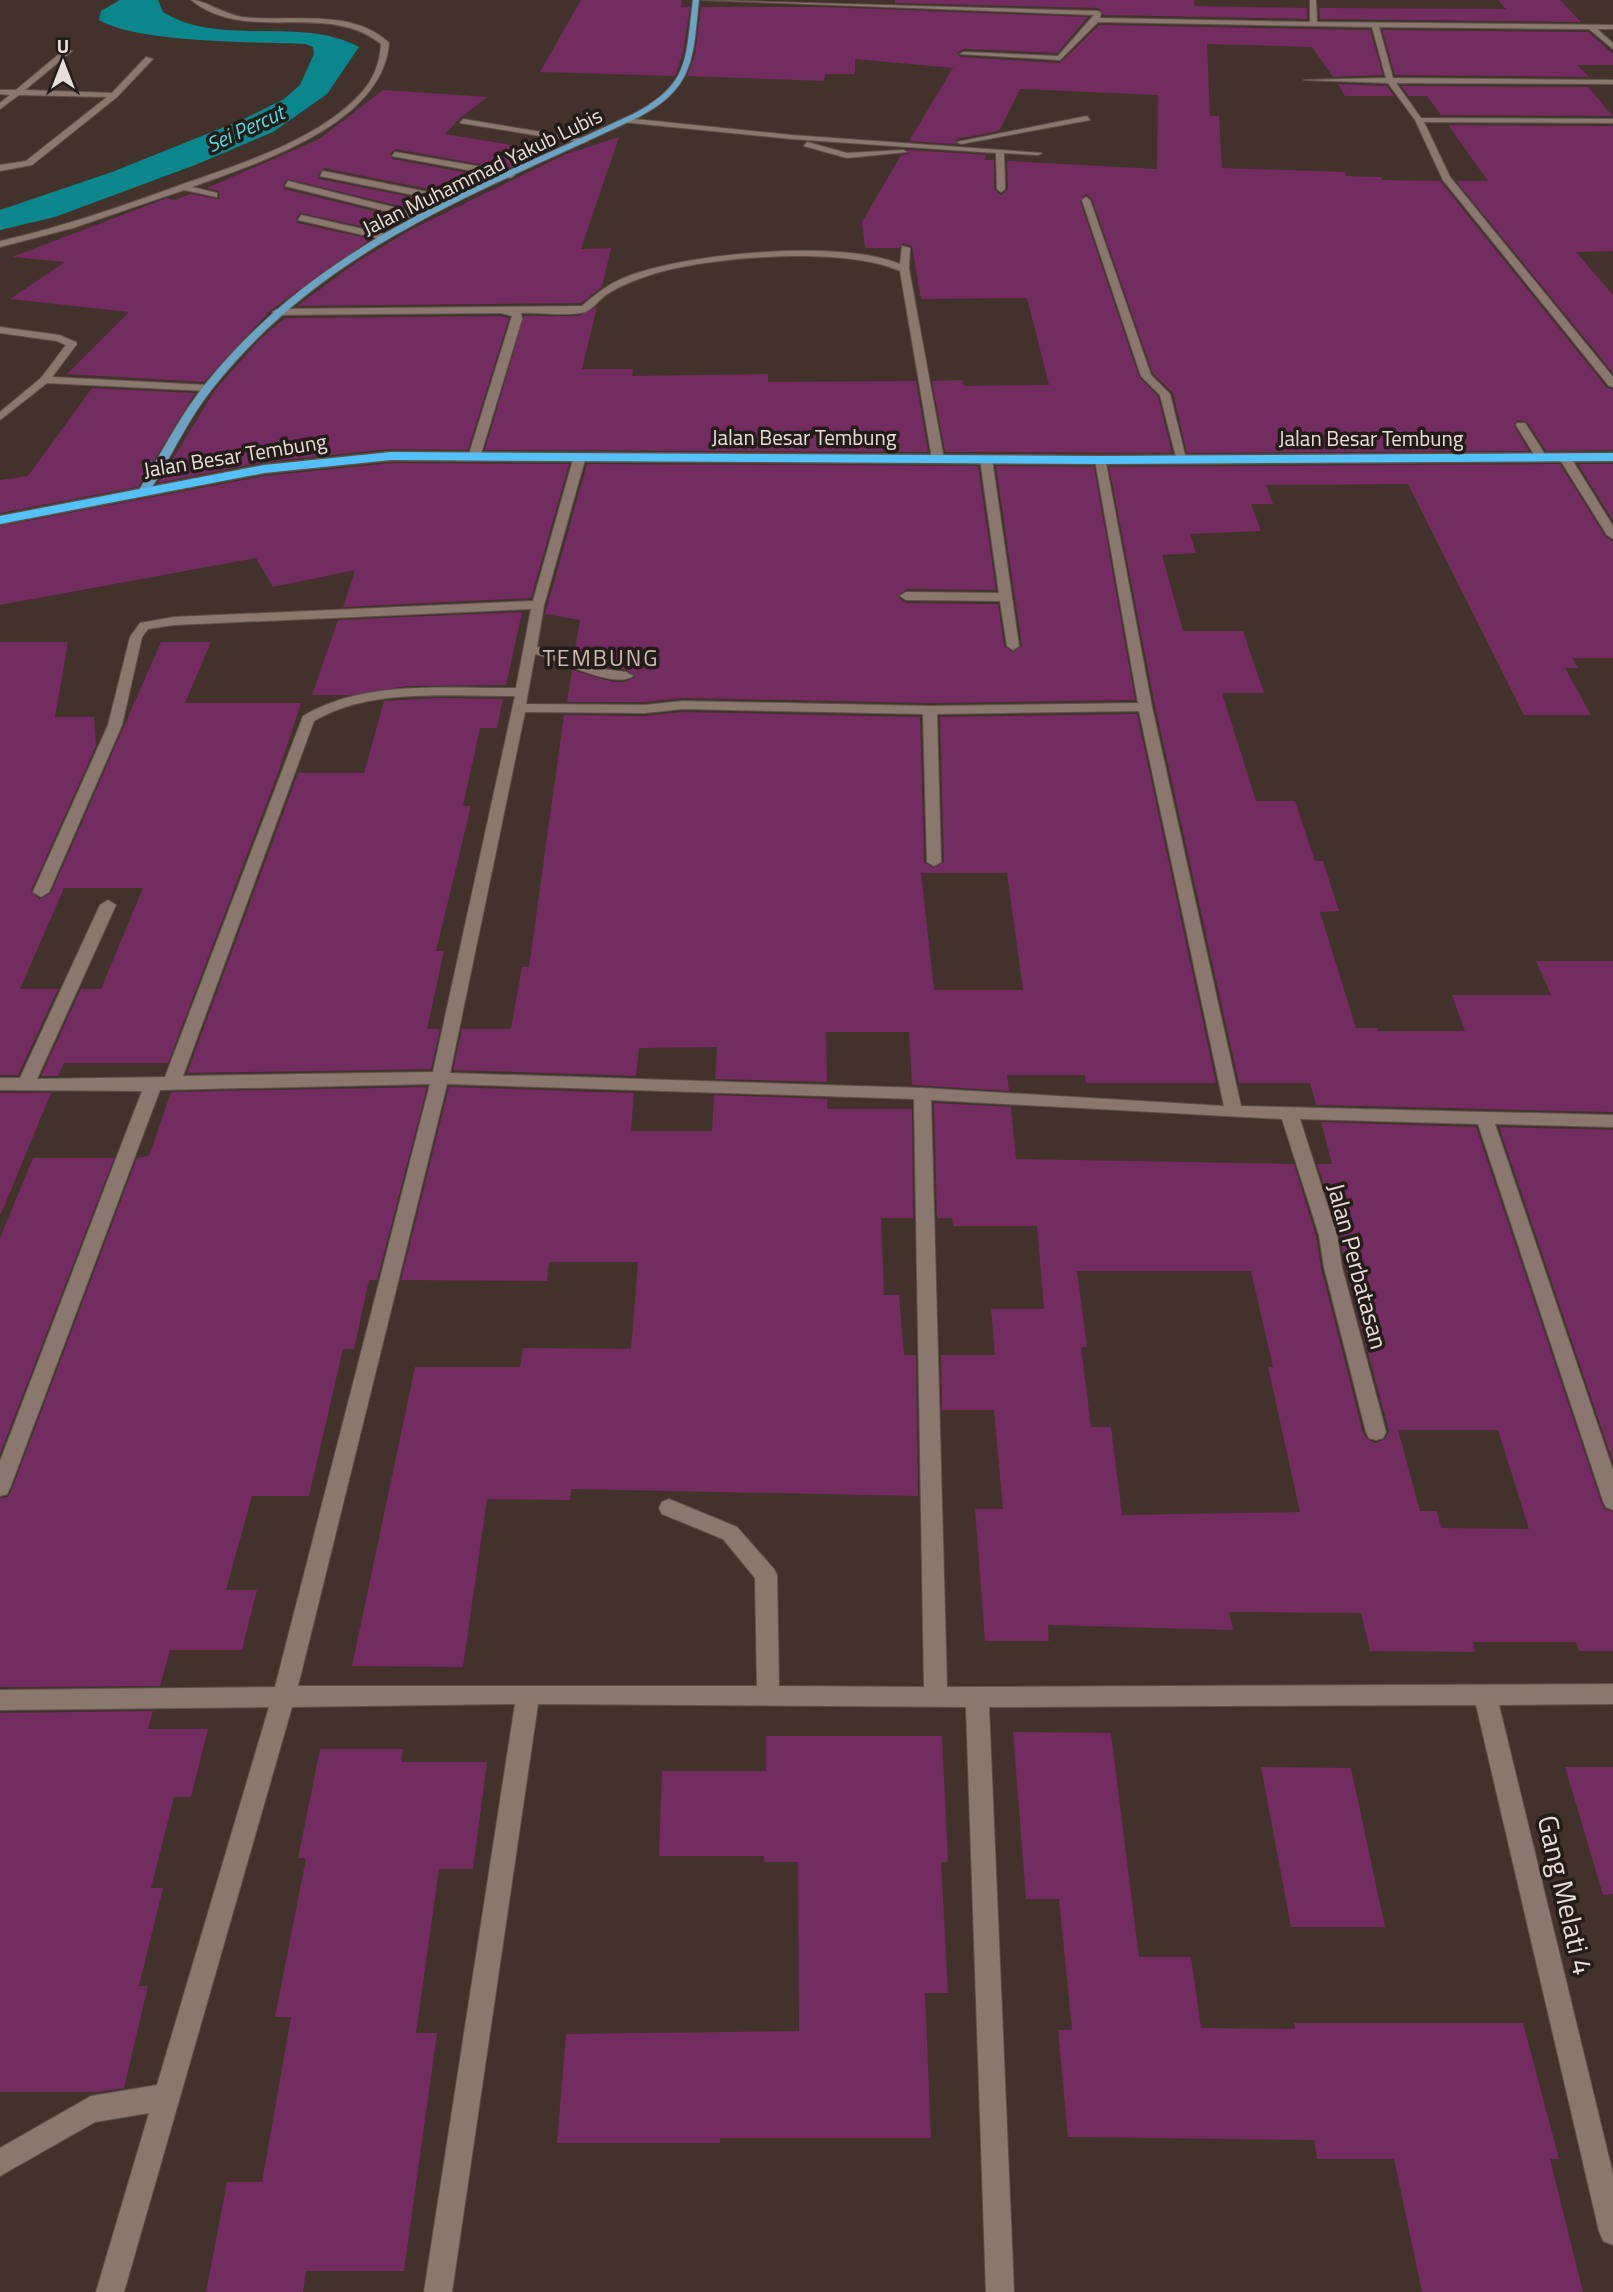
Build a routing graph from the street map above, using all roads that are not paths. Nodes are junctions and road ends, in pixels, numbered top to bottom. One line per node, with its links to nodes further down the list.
1 (194, 0): 36 (street)
2 (696, 0): 22 (main road, Jalan Muhammad Yakub Lubis)
3 (705, 0): 5 (street)
4 (1313, 0): 6 (street)
5 (1098, 13): 6 (street); 12 (street)
6 (1314, 24): 7 (street)
7 (1376, 26): 8 (street); 15 (street)
8 (1591, 27): 9 (street); 10 (street)
9 (1613, 27)
10 (1613, 47)
11 (68, 51): 18 (street)
12 (964, 54)
13 (149, 58): 19 (street)
14 (1308, 80): 15 (street)
15 (1390, 80): 16 (street); 23 (street)
16 (1613, 82)
17 (0, 92): 18 (street)
18 (18, 93): 19 (street); 20 (street)
19 (114, 95): 32 (street)
20 (0, 107)
21 (1087, 118): 28 (street)
22 (625, 120): 26 (street); 27 (main road, Jalan Muhammad Yakub Lubis)
23 (1419, 120): 25 (street); 51 (street)
24 (463, 121): 27 (street)
25 (1613, 121)
26 (791, 137): 28 (street); 28 (street)
27 (584, 141): 34 (main road, Jalan Muhammad Yakub Lubis)
28 (938, 146): 29 (street)
29 (1000, 151): 30 (street); 37 (street)
30 (1038, 153)
31 (395, 154): 34 (street)
32 (0, 168)
33 (323, 174): 39 (street)
34 (511, 175): 39 (main road, Jalan Muhammad Yakub Lubis)
35 (288, 184): 41 (street)
36 (183, 187): 38 (street); 44 (street)
37 (1001, 190)
38 (214, 195)
39 (453, 200): 41 (main road, Jalan Muhammad Yakub Lubis)
40 (1086, 200): 57 (street)
41 (422, 216): 43 (main road, Jalan Muhammad Yakub Lubis)
42 (301, 218): 43 (street)
43 (385, 236): 48 (main road, Jalan Muhammad Yakub Lubis)
44 (0, 244)
45 (905, 248): 46 (street)
46 (904, 269): 47 (street); 60 (street)
47 (505, 311): 48 (street); 55 (street)
48 (277, 312): 52 (main road, Jalan Muhammad Yakub Lubis)
49 (0, 330): 50 (street)
50 (46, 380): 52 (street); 53 (street)
51 (1613, 384)
52 (207, 388): 64 (main road, Jalan Muhammad Yakub Lubis)
53 (0, 417)
54 (1521, 425): 62 (street)
55 (475, 454): 56 (highway, Jalan Besar Tembung); 64 (highway, Jalan Besar Tembung)
56 (580, 456): 60 (highway, Jalan Besar Tembung); 69 (street)
57 (1182, 457): 62 (highway, Jalan Besar Tembung); 63 (highway, Jalan Besar Tembung)
58 (1613, 457): 59 (highway, Jalan Besar Tembung)
59 (1565, 458): 62 (highway, Jalan Besar Tembung); 66 (street)
60 (938, 459): 61 (highway, Jalan Besar Tembung)
61 (986, 459): 63 (highway, Jalan Besar Tembung); 68 (street)
62 (1542, 459)
63 (1101, 460): 74 (street)
64 (145, 490): 65 (highway, Jalan Besar Tembung)
65 (0, 520)
66 (1613, 535)
67 (906, 596): 68 (street)
68 (1005, 597): 70 (street)
69 (538, 605): 71 (street); 78 (street)
70 (1013, 646)
71 (528, 649): 72 (street); 73 (street)
72 (626, 676)
73 (520, 692): 75 (street); 81 (street)
74 (1145, 707): 76 (street); 85 (street)
75 (519, 708): 76 (street); 80 (street)
76 (930, 710): 77 (street)
77 (934, 862)
78 (41, 892)
79 (108, 905): 83 (street)
80 (440, 1078): 81 (street); 84 (street); 95 (street)
81 (163, 1083): 83 (street); 90 (street)
82 (0, 1084): 83 (street)
83 (26, 1084)
84 (922, 1094): 85 (street); 98 (street)
85 (1234, 1112): 86 (street)
86 (1289, 1113): 87 (street); 89 (street, Jalan Perbatasan)
87 (1484, 1117): 88 (street); 91 (street)
88 (1613, 1121)
89 (1376, 1432)
90 (0, 1488)
91 (1613, 1501)
92 (669, 1508): 96 (street)
93 (528, 1694): 95 (street); 96 (street); 105 (street)
94 (1613, 1694): 97 (street)
95 (284, 1696): 100 (street); 101 (street)
96 (768, 1696): 98 (street)
97 (1486, 1697): 99 (street); 103 (street, Gang Melati 4)
98 (936, 1698): 99 (street)
99 (977, 1698): 106 (street)
100 (0, 1700)
101 (166, 2097): 102 (street); 104 (street)
102 (0, 2164)
103 (1613, 2231)
104 (110, 2292)
105 (438, 2292)
106 (1000, 2292)

